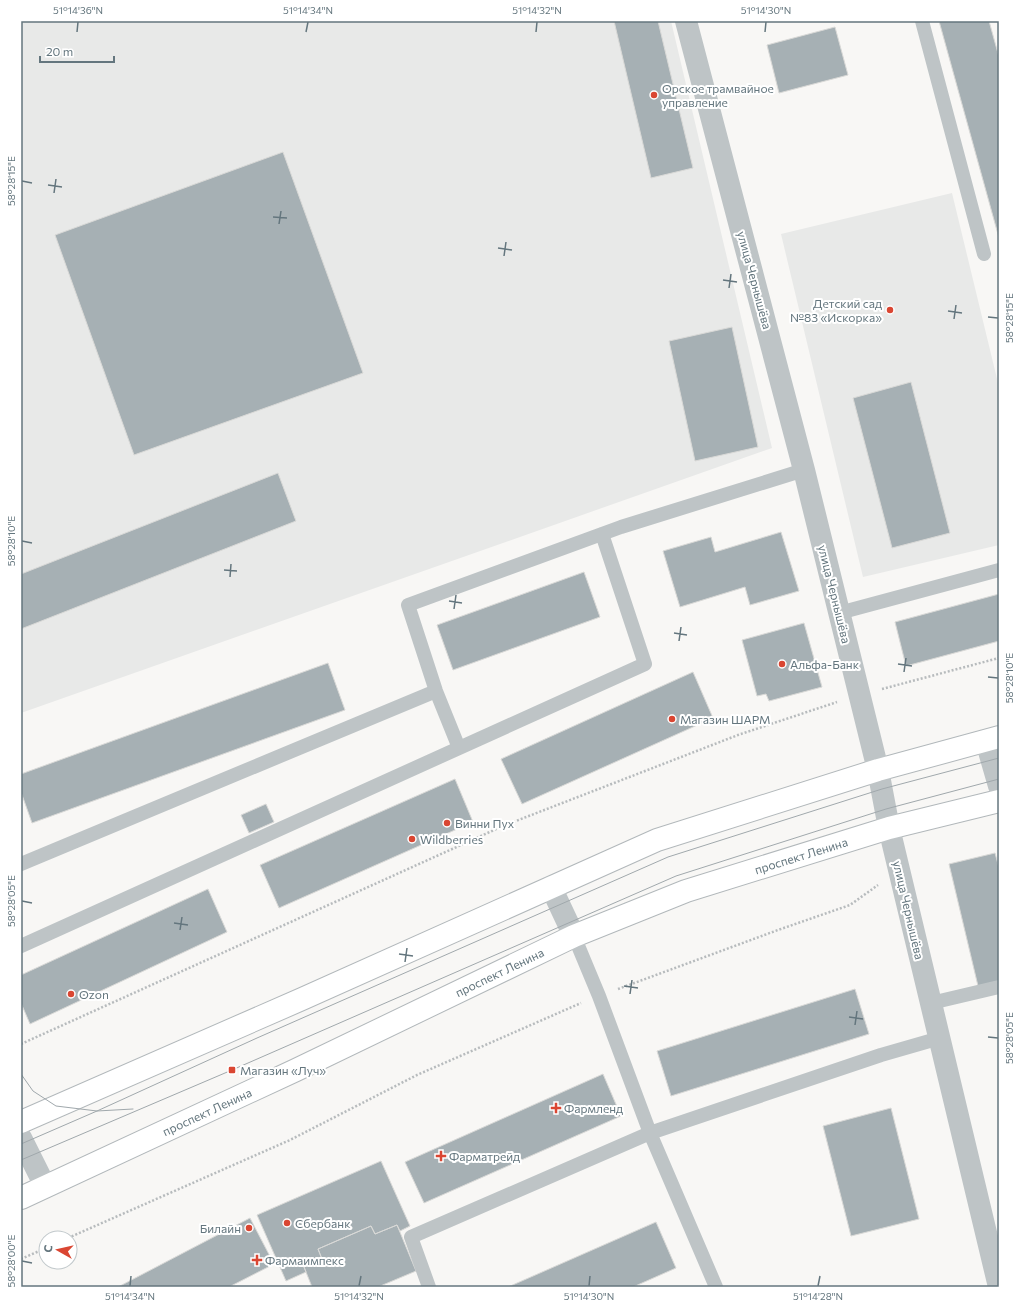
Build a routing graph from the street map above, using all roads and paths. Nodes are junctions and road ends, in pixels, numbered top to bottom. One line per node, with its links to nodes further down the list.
1 (686, 21): 4 (street, улица Чернышёва)
2 (922, 21): 3 (lane)
3 (984, 254)
4 (804, 470): 5 (lane); 7 (street, улица Чернышёва)
5 (602, 534): 9 (lane); 12 (lane)
6 (999, 570): 7 (lane)
7 (839, 613): 10 (street, улица Чернышёва)
8 (999, 658): 10 (path)
9 (436, 691): 12 (lane); 17 (lane)
10 (860, 695): 13 (street, улица Чернышёва); 26 (path)
11 (993, 739): 13 (main road); 14 (street)
12 (459, 748): 21 (lane)
13 (878, 770): 16 (street, улица Чернышёва); 19 (main road)
14 (999, 786)
15 (999, 801): 16 (main road, проспект Ленина)
16 (889, 828): 20 (main road, проспект Ленина); 24 (street, улица Чернышёва)
17 (21, 864)
18 (878, 885): 23 (path)
19 (551, 887): 20 (street); 27 (main road)
20 (574, 936): 23 (lane); 30 (main road, проспект Ленина)
21 (21, 946)
22 (999, 987): 24 (lane)
23 (599, 996): 28 (lane); 32 (path)
24 (931, 1003): 25 (street, улица Чернышёва)
25 (940, 1038): 28 (lane); 37 (street, улица Чернышёва)
26 (21, 1044)
27 (21, 1122)
28 (650, 1133): 35 (lane); 36 (lane)
29 (21, 1138): 30 (street)
30 (45, 1186): 31 (main road, проспект Ленина)
31 (21, 1198)
32 (78, 1234)
33 (38, 1252): 34 (path)
34 (21, 1259)
35 (429, 1287)
36 (716, 1287)
37 (999, 1287)

